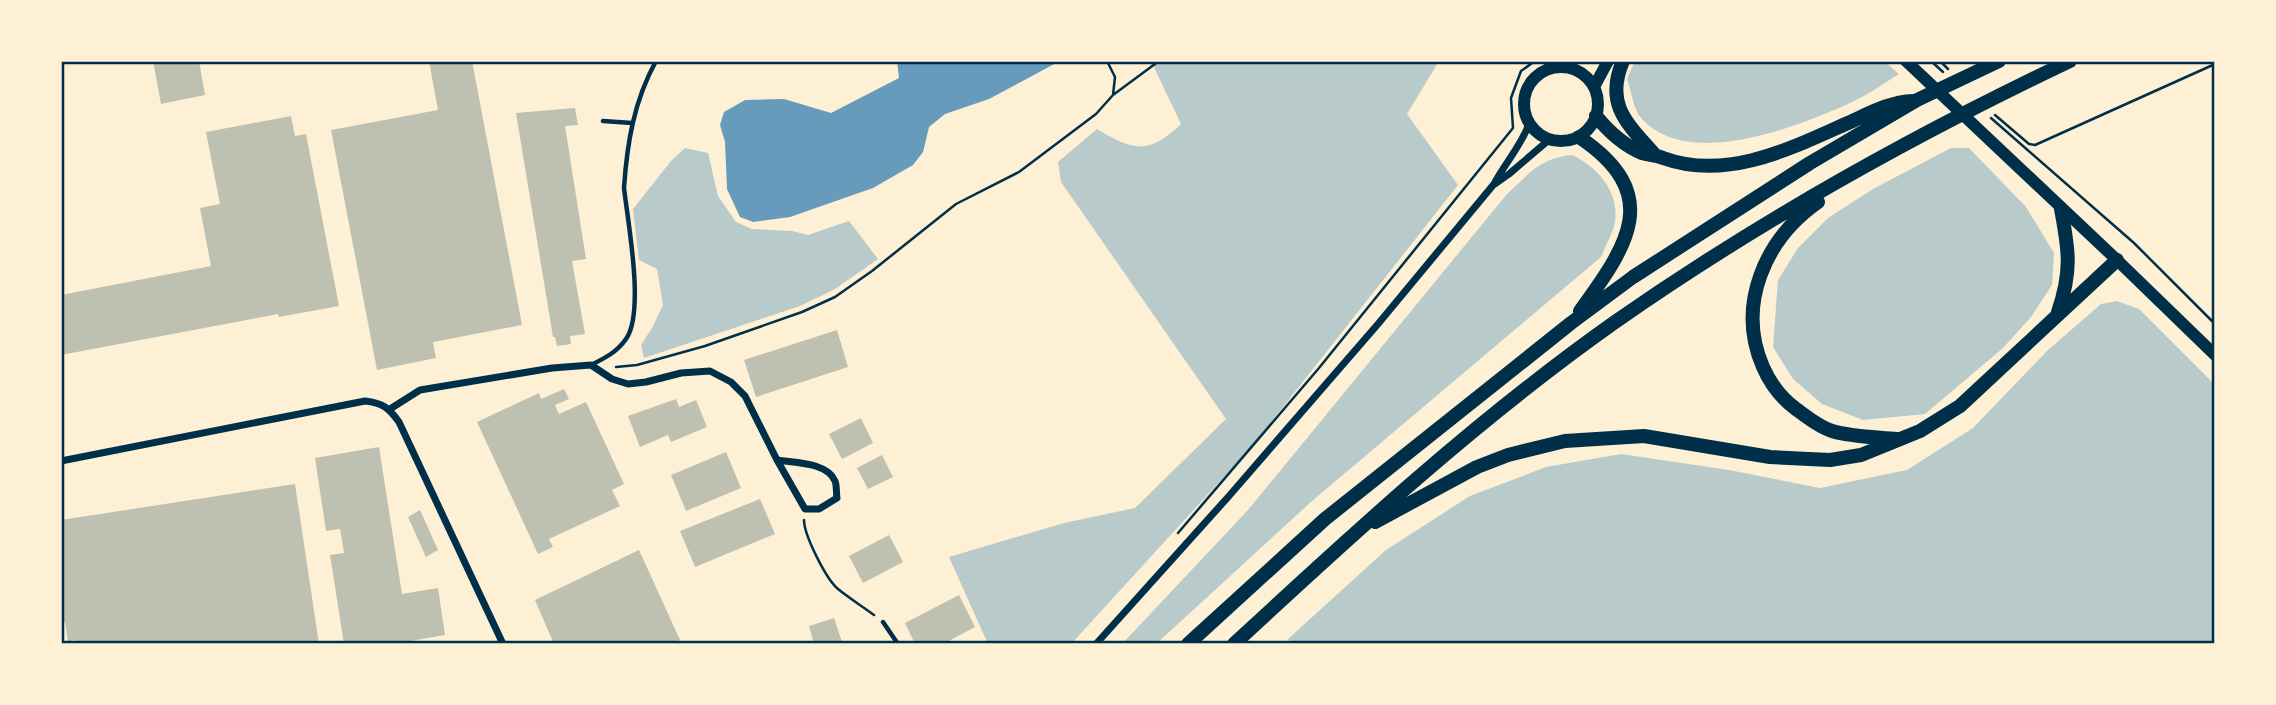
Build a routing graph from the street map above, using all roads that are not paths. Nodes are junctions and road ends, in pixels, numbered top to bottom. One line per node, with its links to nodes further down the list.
1 (656, 61): 13 (lane)
2 (1587, 61): 8 (main road)
3 (1608, 61): 9 (main road)
4 (1623, 61): 17 (highway)
5 (1906, 61): 20 (main road)
6 (1999, 61): 10 (highway)
7 (2070, 61): 18 (highway)
8 (1575, 69): 9 (main road); 14 (main road)
9 (1594, 87): 11 (main road)
10 (1917, 100): 17 (highway); 23 (highway)
11 (1596, 116): 15 (main road); 17 (highway)
12 (603, 121): 13 (lane)
13 (632, 123): 25 (lane)
14 (1529, 124): 16 (main road); 19 (street)
15 (1579, 136): 16 (main road); 23 (highway)
16 (1550, 139): 19 (street)
17 (1655, 155)
18 (1880, 159): 27 (highway); 30 (highway)
19 (1494, 184): 34 (street)
20 (2061, 209): 21 (main road); 22 (highway)
21 (2117, 260): 22 (highway); 24 (main road)
22 (2058, 313): 27 (highway)
23 (1571, 323): 35 (highway)
24 (2215, 355)
25 (591, 365): 26 (street); 28 (street)
26 (390, 409): 29 (street); 32 (street)
27 (1898, 439): 30 (highway)
28 (777, 460): 28 (street)
29 (61, 461)
30 (1352, 535): 36 (highway)
31 (883, 622): 33 (lane)
32 (503, 644)
33 (898, 644)
34 (1096, 644)
35 (1188, 644)
36 (1234, 644)

